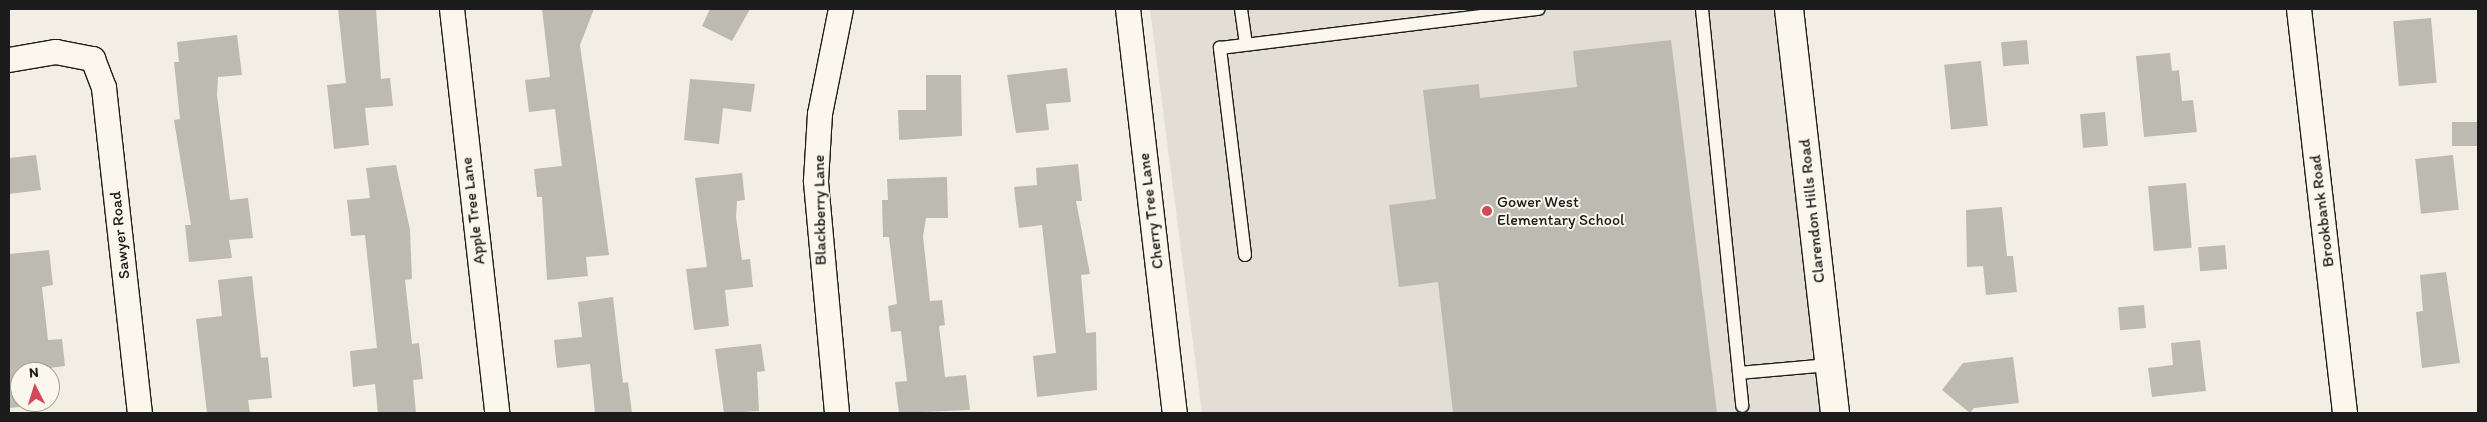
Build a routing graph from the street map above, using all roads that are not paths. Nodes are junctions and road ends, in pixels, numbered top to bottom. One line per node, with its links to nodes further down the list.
1 (452, 9): 16 (street, Apple Tree Lane)
2 (841, 9): 17 (street, Blackberry Lane)
3 (1128, 9): 18 (street, Cherry Tree Lane)
4 (1241, 9): 9 (lane)
5 (1539, 9): 9 (lane)
6 (1702, 9): 13 (lane)
7 (1789, 9): 12 (street, Clarendon Hills Road)
8 (2298, 9): 20 (street, Brookbank Road)
9 (1246, 43): 11 (lane)
10 (9, 60): 15 (street, Sawyer Road)
11 (1245, 255)
12 (1829, 366): 13 (lane); 19 (street, Clarendon Hills Road)
13 (1739, 372): 14 (lane)
14 (1742, 406)
15 (140, 413)
16 (498, 413)
17 (837, 413)
18 (1175, 413)
19 (1835, 413)
20 (2345, 413)

